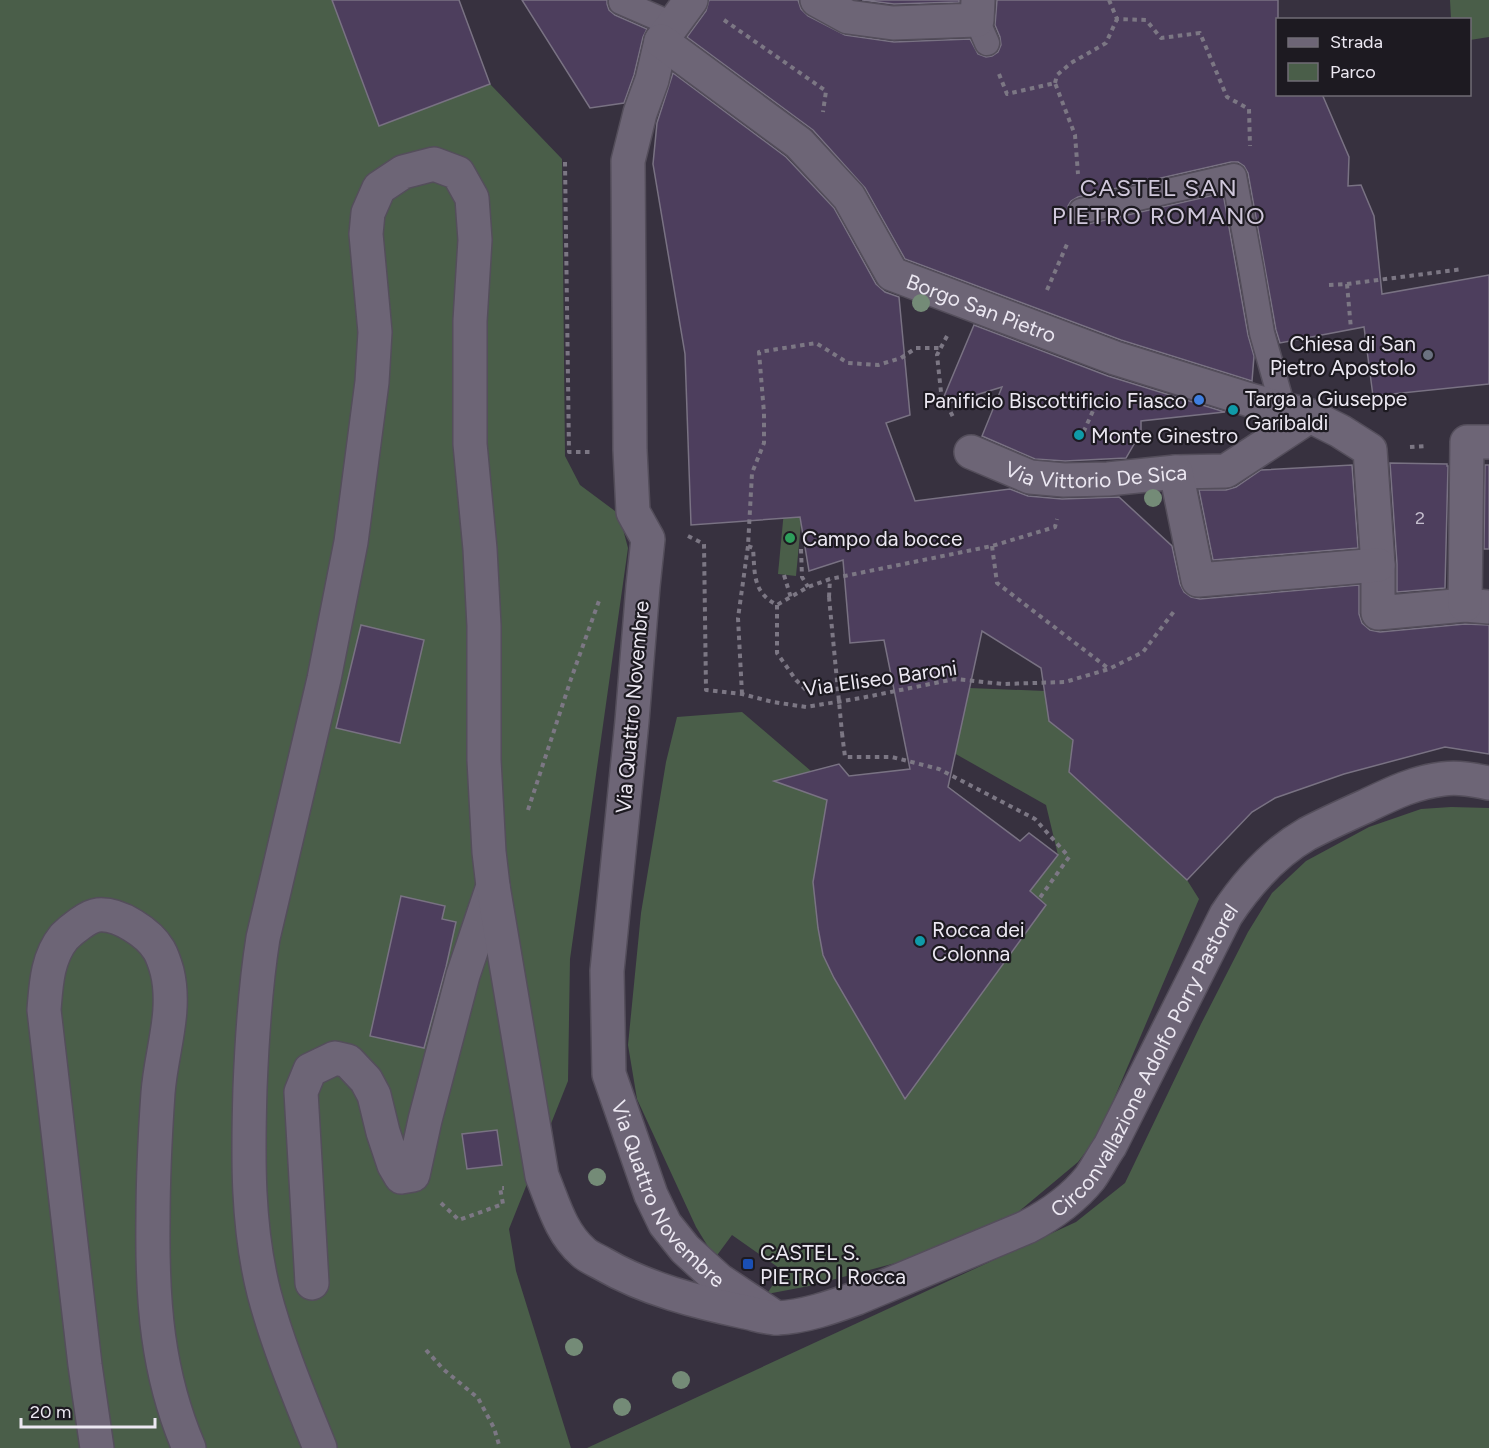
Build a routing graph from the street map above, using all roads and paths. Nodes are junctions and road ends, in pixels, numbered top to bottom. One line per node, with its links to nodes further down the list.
1 (817, 0): 6 (street)
2 (1109, 0): 4 (path)
3 (621, 2): 7 (lane)
4 (1118, 19): 8 (path); 11 (path)
5 (724, 20): 9 (path)
6 (981, 21): 8 (path)
7 (676, 22): 16 (street, Borgo San Pietro); 24 (street, Via Quattro Novembre)
8 (1055, 83): 12 (path)
9 (826, 92)
10 (565, 162): 24 (path)
11 (1234, 176): 12 (lane); 22 (lane)
12 (1081, 211): 17 (path)
13 (1462, 269): 14 (path)
14 (1347, 284): 15 (path); 18 (path)
15 (1329, 285)
16 (964, 301): 17 (street, Borgo San Pietro); 19 (path)
17 (1032, 326): 20 (street, Borgo San Pietro)
18 (1351, 329)
19 (941, 348): 21 (path); 30 (path)
20 (1115, 358): 22 (street, Borgo San Pietro); 28 (path)
21 (941, 392)
22 (1296, 412): 25 (street, Borgo San Pietro); 27 (street, Via Vittorio De Sica)
23 (1478, 442): 25 (path); 41 (street)
24 (630, 450): 29 (street, Via Quattro Novembre)
25 (1370, 450): 33 (street)
26 (970, 452): 28 (street, Via Vittorio De Sica)
27 (1176, 472): 28 (street, Via Vittorio De Sica); 36 (street)
28 (1064, 480): 31 (path)
29 (633, 512): 44 (path, Via Eliseo Baroni); 52 (street, Via Quattro Novembre)
30 (748, 546): 40 (path); 44 (path)
31 (992, 546): 35 (path); 42 (path)
32 (801, 549): 37 (path)
33 (1378, 565): 36 (street); 41 (street)
34 (784, 575): 39 (path)
35 (830, 579): 37 (path); 48 (path, bridge)
36 (1198, 580): 42 (path, Via Eliseo Baroni)
37 (808, 587): 39 (path)
38 (602, 591): 46 (path)
39 (791, 598): 40 (path)
40 (777, 605): 43 (path)
41 (1477, 606)
42 (1109, 669): 44 (path, Via Eliseo Baroni)
43 (809, 693)
44 (742, 694)
45 (1489, 783): 52 (street, Circonvallazione Adolfo Porry Pastorel)
46 (526, 818)
47 (493, 886): 49 (street); 52 (street); 56 (street)
48 (1039, 899)
49 (413, 1175): 50 (path); 51 (street)
50 (500, 1188)
51 (312, 1283)
52 (776, 1318)
53 (426, 1350): 57 (path)
54 (97, 1448): 55 (street)
55 (189, 1448)
56 (320, 1448)
57 (500, 1448)

